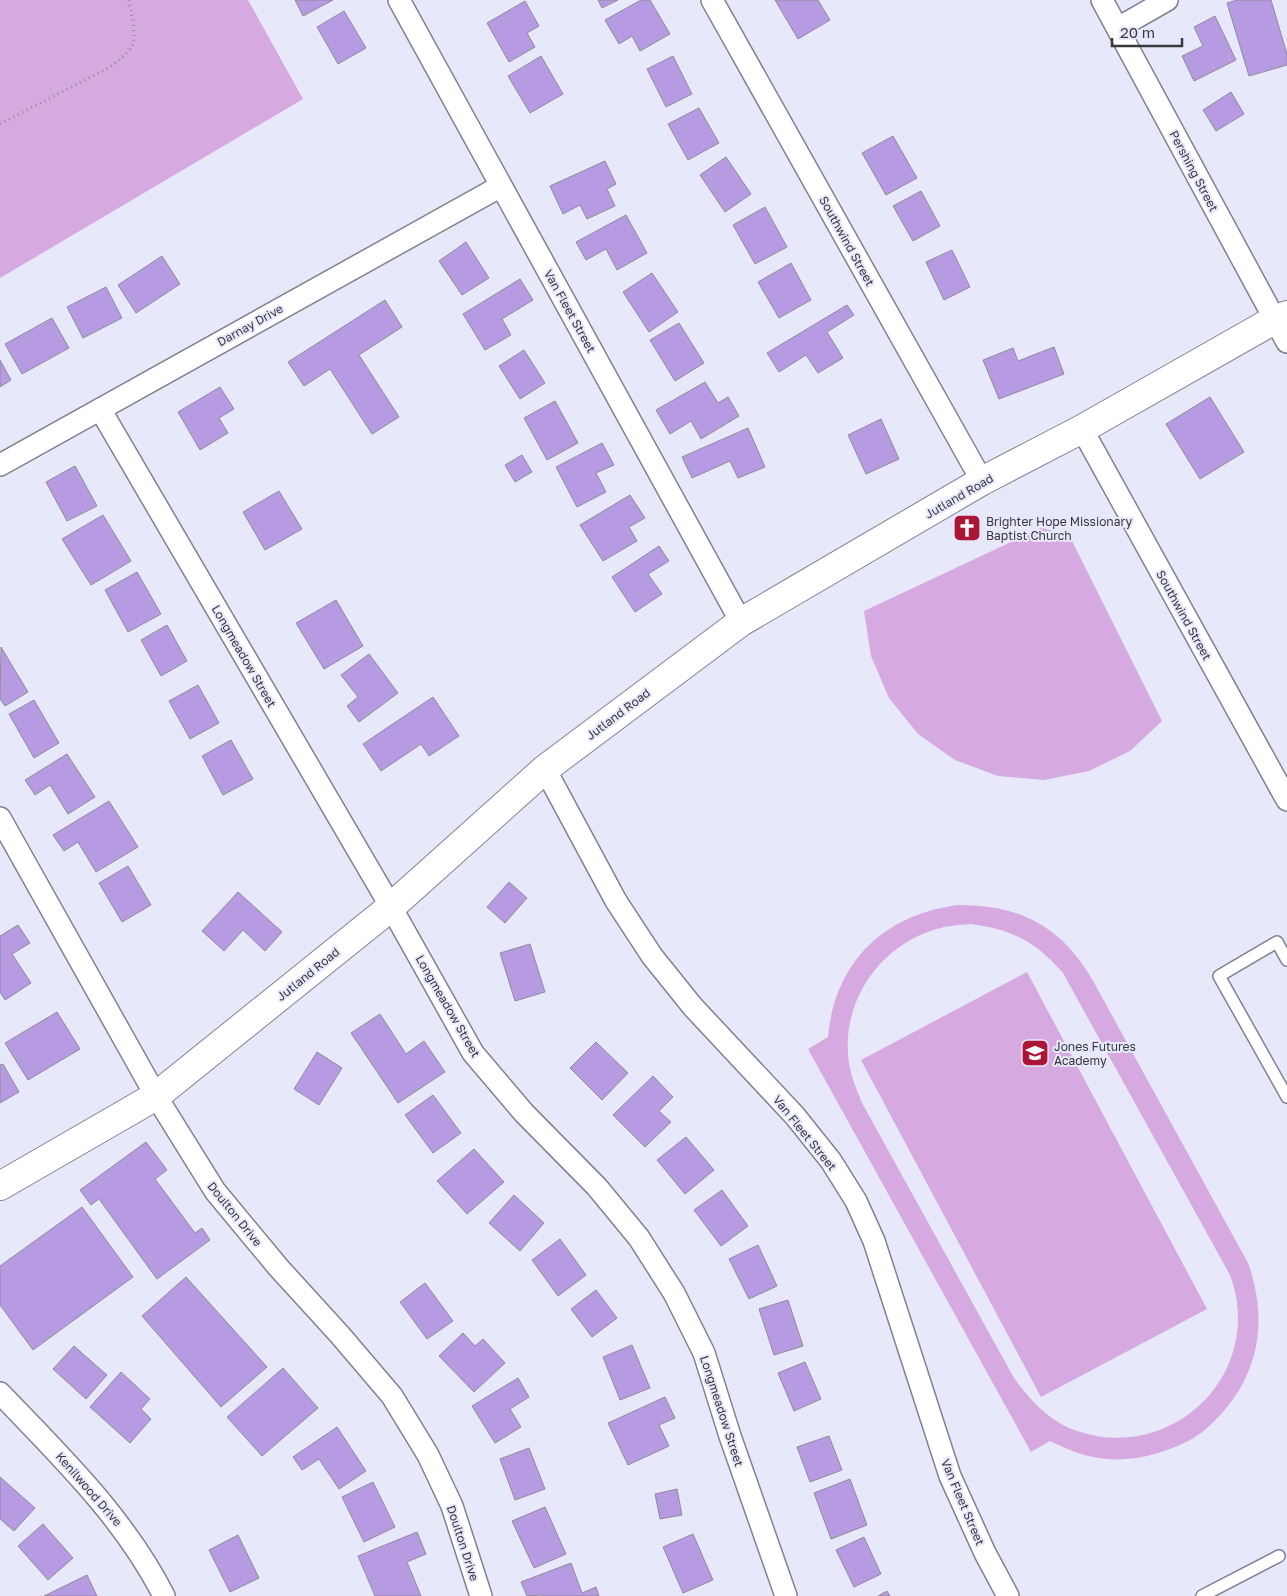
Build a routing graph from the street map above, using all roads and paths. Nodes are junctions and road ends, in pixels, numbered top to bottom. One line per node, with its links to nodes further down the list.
1 (129, 0): 7 (path)
2 (399, 0): 8 (street, Van Fleet Street)
3 (712, 0): 13 (street, Southwind Street)
4 (1102, 0): 6 (street, Pershing Street)
5 (1167, 0): 6 (street)
6 (1118, 28): 9 (street, Pershing Street)
7 (0, 124)
8 (501, 186): 10 (street, Darnay Drive); 14 (street, Van Fleet Street)
9 (1283, 326): 11 (street, Jutland Road)
10 (100, 409): 12 (street, Darnay Drive); 18 (street, Longmeadow Street)
11 (1082, 429): 13 (street, Jutland Road); 16 (street, Southwind Street)
12 (0, 465)
13 (982, 481): 14 (street, Jutland Road)
14 (741, 622): 15 (street, Jutland Road)
15 (544, 769): 18 (street, Jutland Road); 28 (street, Van Fleet Street)
16 (1287, 800)
17 (0, 818): 20 (street, Doulton Drive)
18 (391, 907): 20 (street, Jutland Road); 27 (street, Longmeadow Street)
19 (1287, 960): 21 (lane)
20 (156, 1096): 22 (street, Jutland Road); 26 (street, Doulton Drive)
21 (1287, 1098)
22 (0, 1186)
23 (0, 1393): 25 (street, Kenilwood Drive)
24 (1279, 1556): 29 (lane)
25 (164, 1596)
26 (481, 1596)
27 (786, 1596)
28 (1008, 1596)
29 (1202, 1596)

